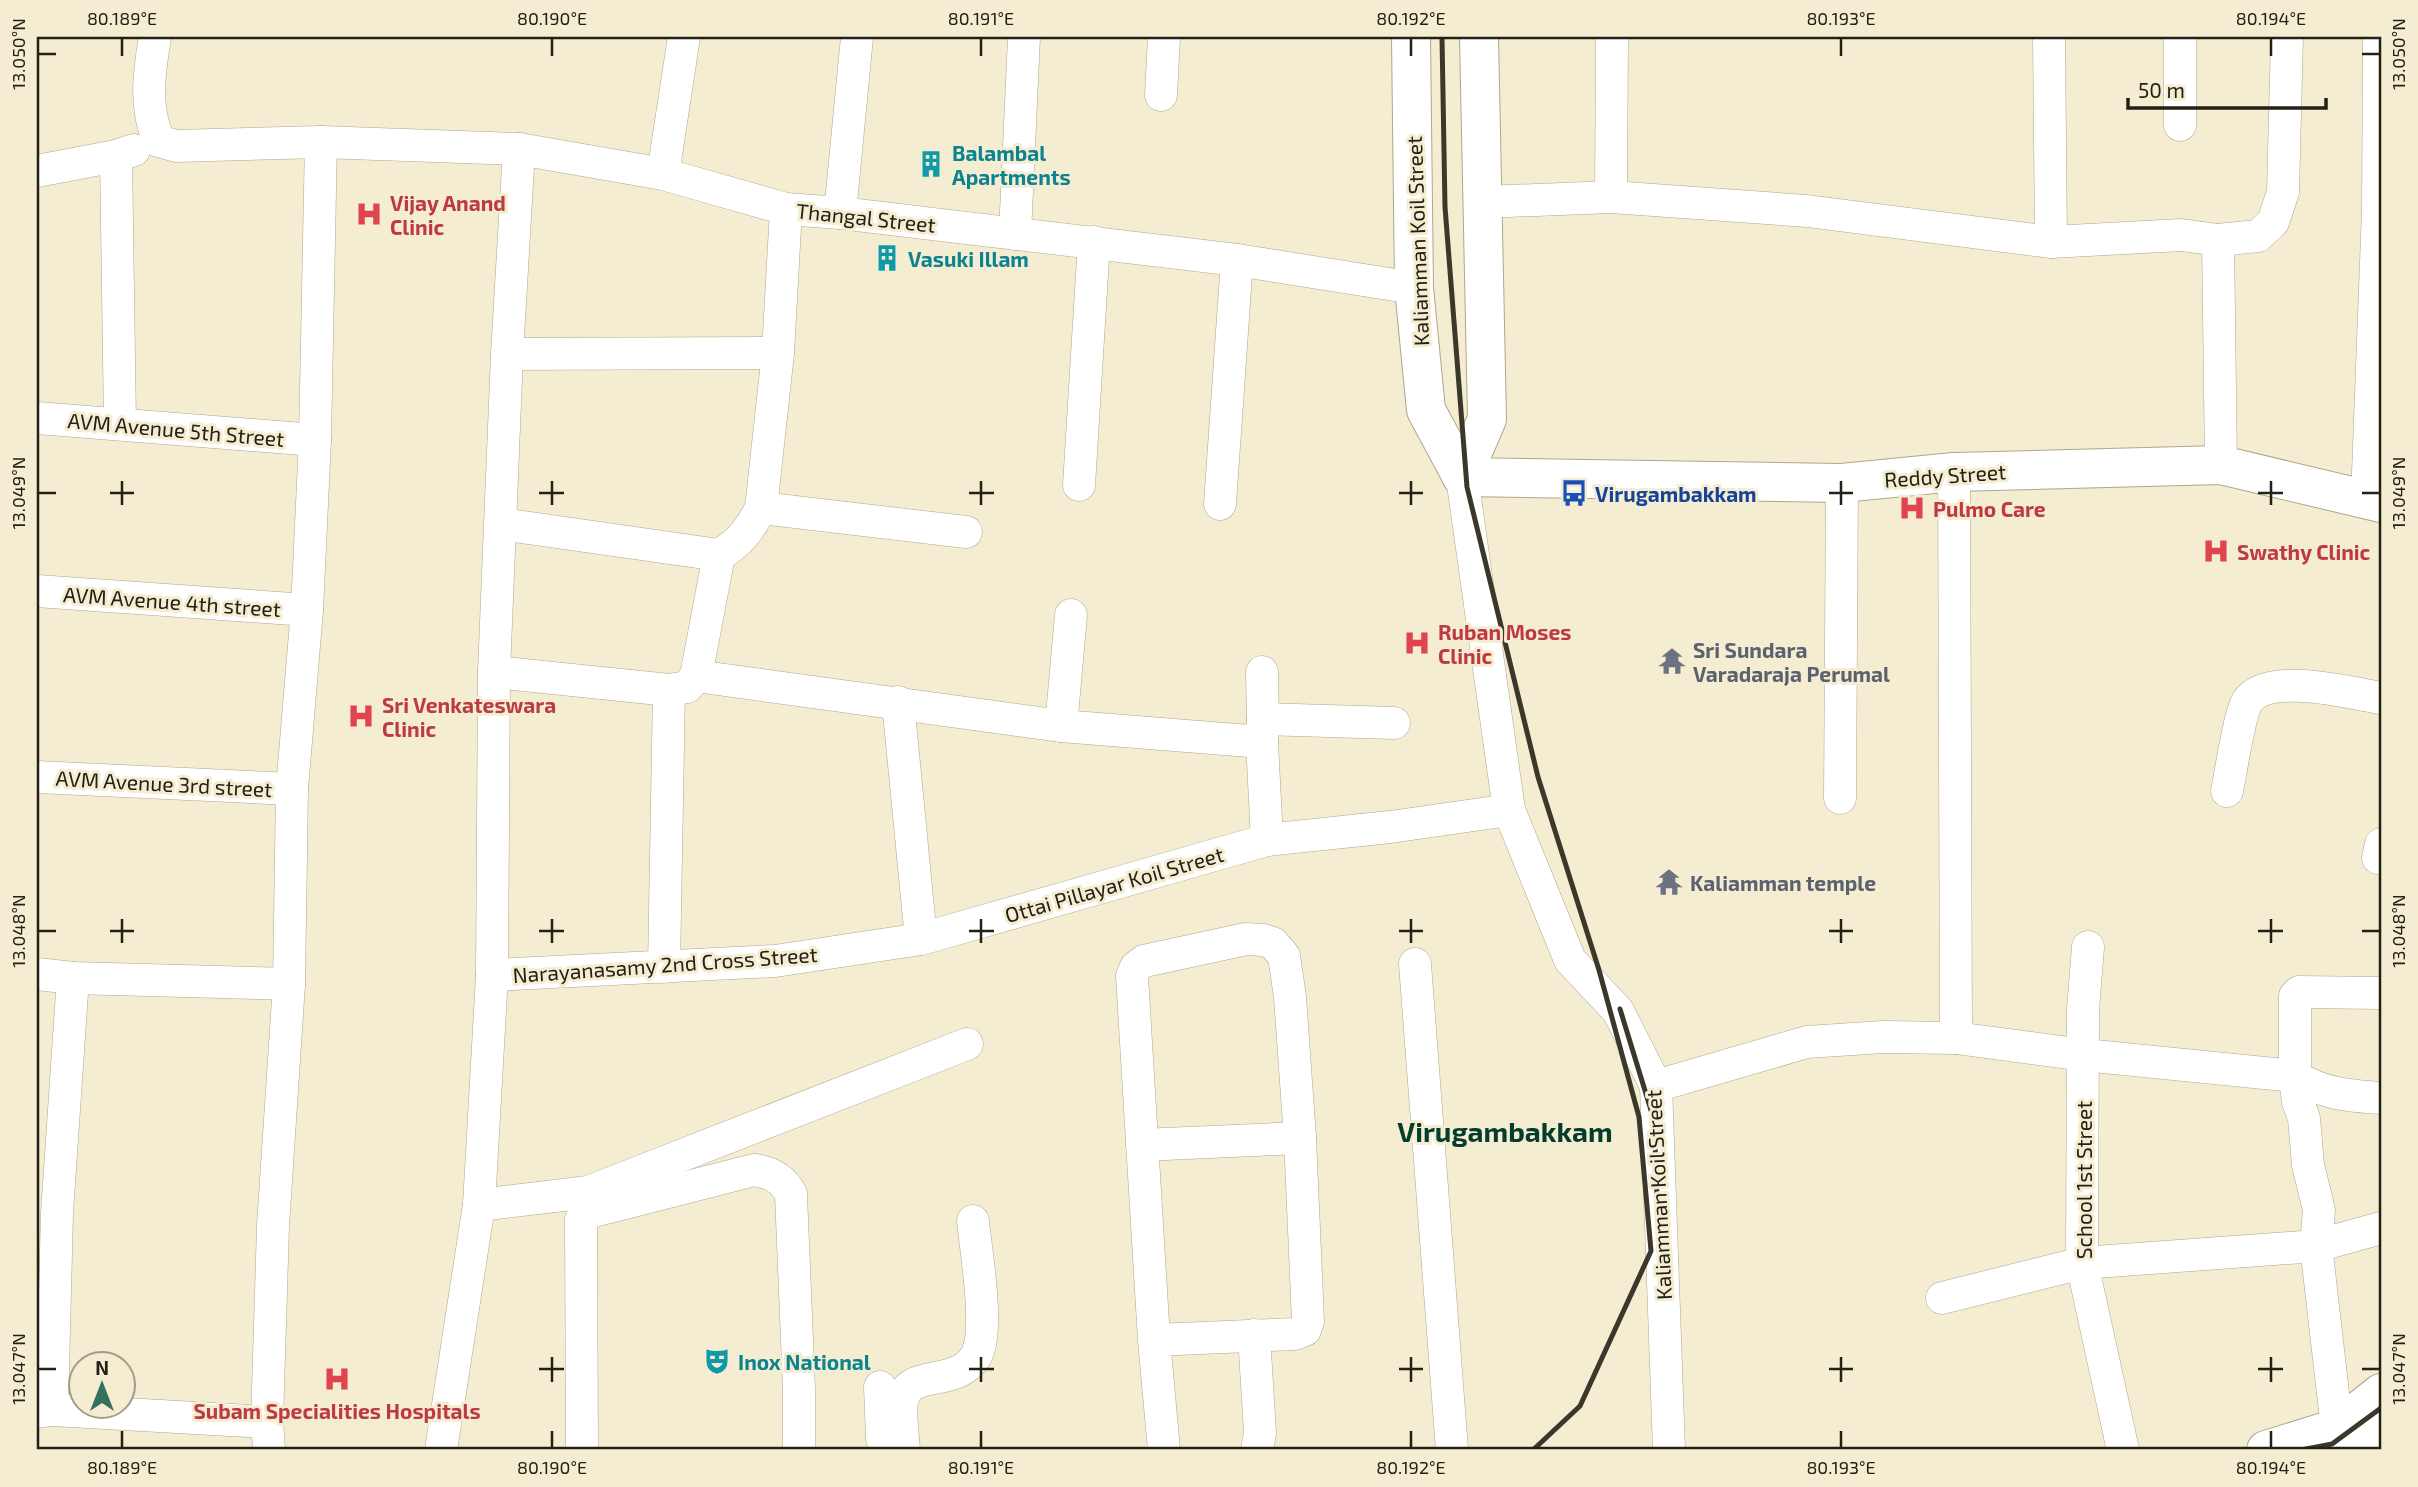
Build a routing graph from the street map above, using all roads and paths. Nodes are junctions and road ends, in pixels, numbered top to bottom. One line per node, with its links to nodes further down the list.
1 (155, 37): 15 (street)
2 (684, 37): 20 (street)
3 (857, 37): 24 (street)
4 (1024, 37): 25 (street)
5 (1164, 37): 13 (street)
6 (1411, 37): 30 (main road, Kaliamman Koil Street)
7 (1479, 37): 22 (main road)
8 (1612, 37): 21 (street)
9 (2049, 37): 28 (street)
10 (2180, 37): 14 (street)
11 (2287, 37): 26 (street)
12 (2379, 37): 41 (street)
13 (1161, 95)
14 (2180, 125)
15 (159, 141): 16 (street, Thangal Street); 18 (street)
16 (321, 142): 17 (street, Thangal Street); 35 (street)
17 (519, 149): 20 (street, Thangal Street); 32 (street)
18 (116, 156): 19 (street); 34 (street)
19 (37, 171)
20 (663, 174): 23 (street, Thangal Street)
21 (1611, 197): 22 (street); 28 (street)
22 (1484, 202): 38 (main road)
23 (786, 209): 24 (street, Thangal Street); 31 (street)
24 (840, 213): 25 (street, Thangal Street)
25 (1015, 234): 27 (street, Thangal Street)
26 (2218, 240): 28 (street); 36 (street)
27 (1094, 242): 29 (street, Thangal Street); 40 (street)
28 (2051, 242)
29 (1237, 260): 30 (street, Thangal Street); 42 (street)
30 (1414, 288): 38 (main road, Kaliamman Koil Street)
31 (778, 353): 32 (street); 43 (street)
32 (507, 354): 44 (street)
33 (37, 418): 34 (street, AVM Avenue 5th Street)
34 (120, 424): 35 (street, AVM Avenue 5th Street)
35 (315, 440): 48 (street)
36 (2221, 465): 37 (main road, Reddy Street); 41 (main road, Reddy Street)
37 (1954, 472): 39 (main road, Reddy Street); 74 (street)
38 (1462, 477): 39 (main road, Reddy Street); 63 (street, Kaliamman Koil Street)
39 (1842, 483): 62 (street)
40 (1079, 485)
41 (2374, 501)
42 (1220, 504)
43 (761, 508): 45 (street); 46 (street)
44 (501, 524): 46 (street); 51 (street)
45 (966, 532)
46 (719, 555): 52 (street)
47 (37, 591): 48 (street, AVM Avenue 4th street)
48 (307, 610): 60 (street)
49 (1071, 615): 57 (street)
50 (1262, 672): 58 (street)
51 (494, 673): 53 (street); 70 (street)
52 (696, 676): 53 (street); 55 (street)
53 (668, 690): 68 (street)
54 (2381, 698): 61 (street)
55 (898, 702): 57 (street); 65 (street)
56 (1394, 723): 58 (street)
57 (1061, 726): 58 (street)
58 (1262, 730): 64 (street)
59 (37, 777): 60 (street, AVM Avenue 3rd street)
60 (292, 789): 72 (street)
61 (2227, 791)
62 (1840, 798)
63 (1509, 810): 64 (street, Ottai Pillayar Koil Street); 78 (street, Kaliamman Koil Street)
64 (1267, 840): 65 (street, Ottai Pillayar Koil Street)
65 (921, 939): 68 (street, Narayanasamy 2nd Cross Street)
66 (2088, 947): 76 (street, School 1st Street)
67 (1415, 964): 104 (street)
68 (664, 967): 70 (street, Narayanasamy 2nd Cross Street)
69 (37, 974): 71 (street)
70 (492, 975): 82 (street)
71 (73, 978): 72 (street); 83 (street)
72 (289, 984): 95 (street)
73 (2381, 993): 77 (street)
74 (1956, 1038): 76 (street); 78 (street)
75 (967, 1044): 82 (street)
76 (2084, 1055): 77 (street); 87 (street, School 1st Street)
77 (2295, 1076): 79 (street); 86 (street)
78 (1656, 1086): 105 (street, Kaliamman Koil Street)
79 (2381, 1098)
80 (1300, 1138): 81 (street); 81 (street); 89 (street)
81 (1142, 1145): 90 (street)
82 (480, 1205): 97 (street)
83 (47, 1212): 93 (street)
84 (973, 1221): 101 (street)
85 (2381, 1228): 86 (street)
86 (2316, 1246): 87 (street); 96 (street)
87 (2082, 1263): 88 (street); 106 (street, School 1st Street)
88 (1942, 1298)
89 (1254, 1335): 90 (street); 103 (street)
90 (1154, 1340): 102 (street)
91 (880, 1387): 100 (street)
92 (2381, 1393): 96 (main road)
93 (45, 1411): 95 (street)
94 (2381, 1435): 96 (main road)
95 (268, 1436)
96 (2346, 1439): 107 (main road)
97 (441, 1450)
98 (582, 1450): 99 (street)
99 (799, 1450)
100 (882, 1450)
101 (904, 1450)
102 (1164, 1450)
103 (1257, 1450)
104 (1452, 1450)
105 (1668, 1450)
106 (2123, 1450)
107 (2266, 1450)

